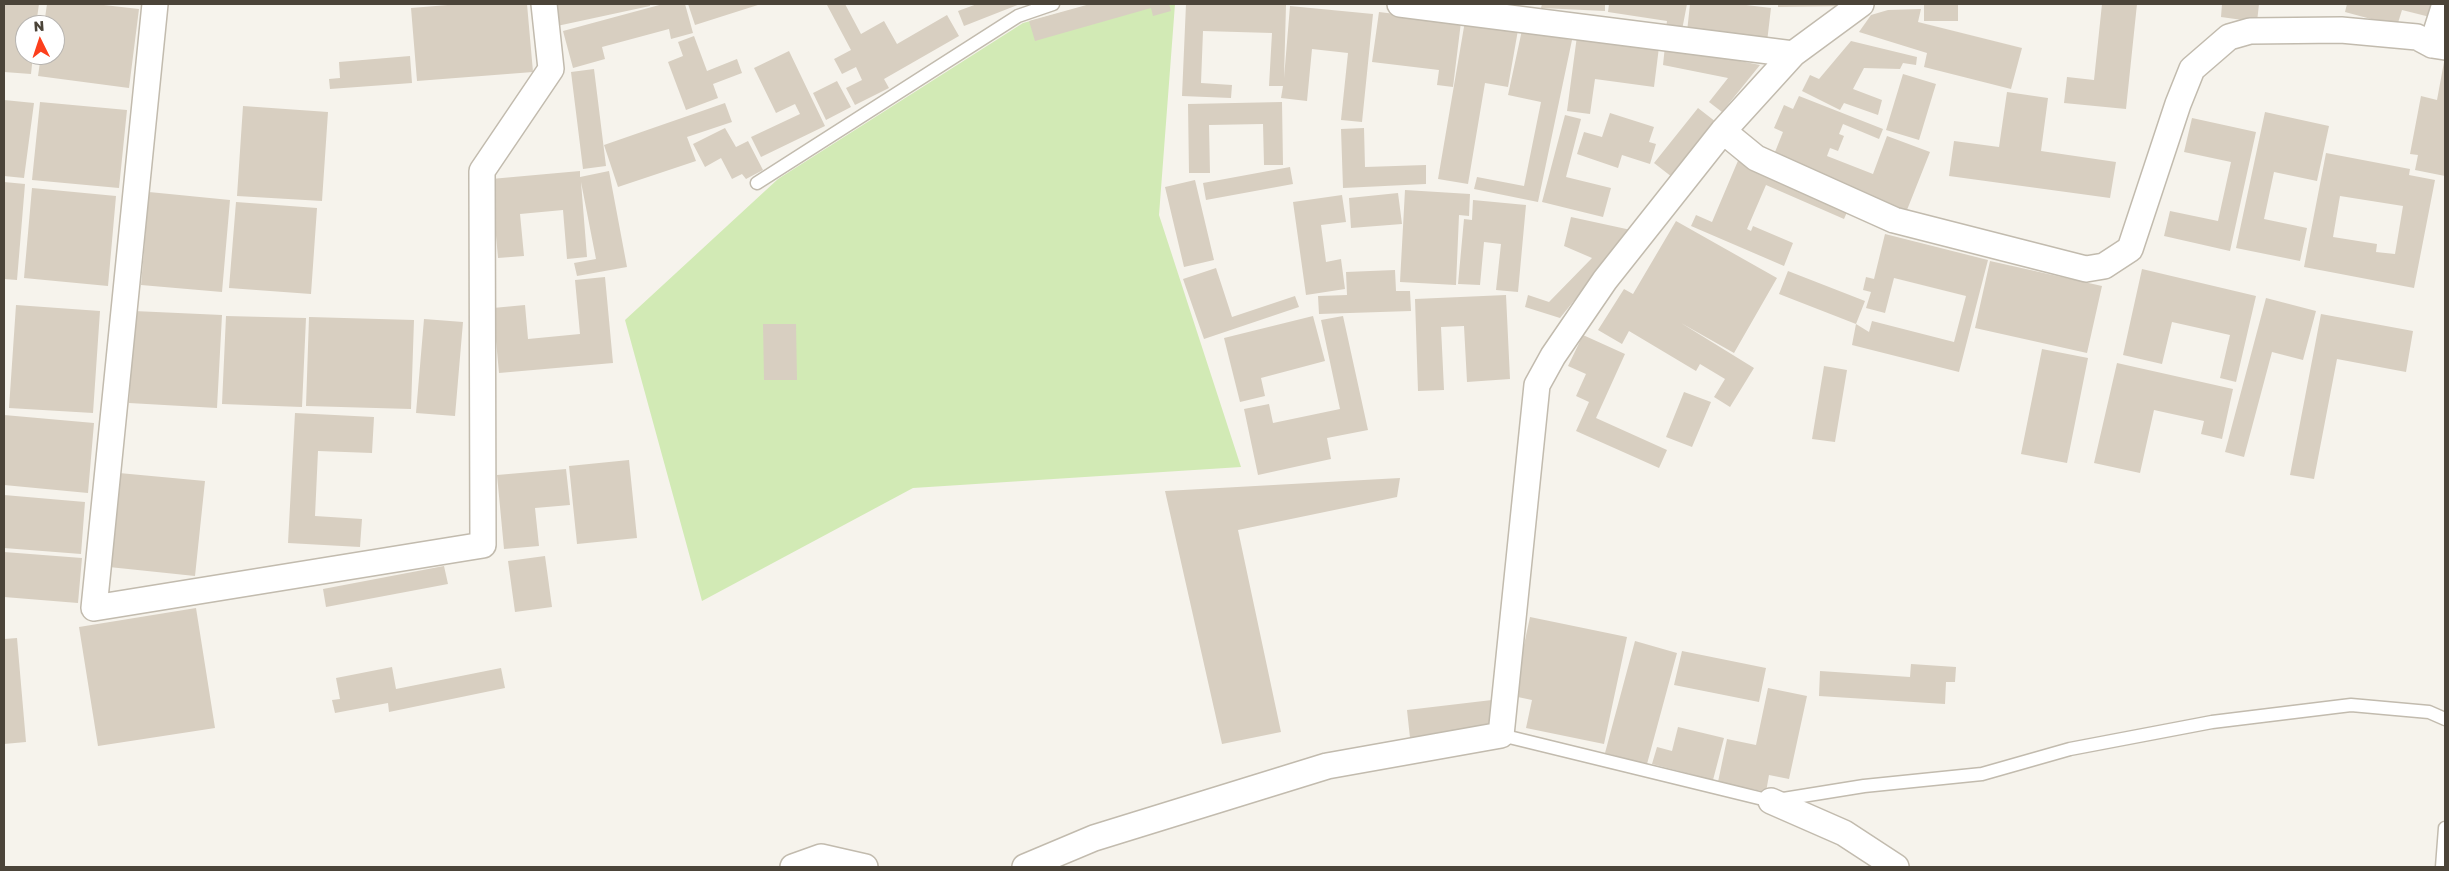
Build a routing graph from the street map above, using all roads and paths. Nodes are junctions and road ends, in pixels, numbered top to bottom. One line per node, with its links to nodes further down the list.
1 (155, 4): 2 (street)
2 (544, 4)
3 (1053, 4): 10 (lane)
4 (1400, 4): 8 (street)
5 (1861, 4): 8 (street)
6 (2445, 4): 7 (street)
7 (2438, 46): 9 (street)
8 (1793, 54): 9 (street)
9 (1723, 131): 12 (street)
10 (757, 182)
11 (2445, 720): 13 (lane)
12 (1501, 735): 13 (lane); 17 (street)
13 (1771, 801): 18 (street)
14 (2445, 828): 19 (lane)
15 (793, 867): 16 (street)
16 (865, 867)
17 (1025, 867)
18 (1896, 867)
19 (2442, 867)

